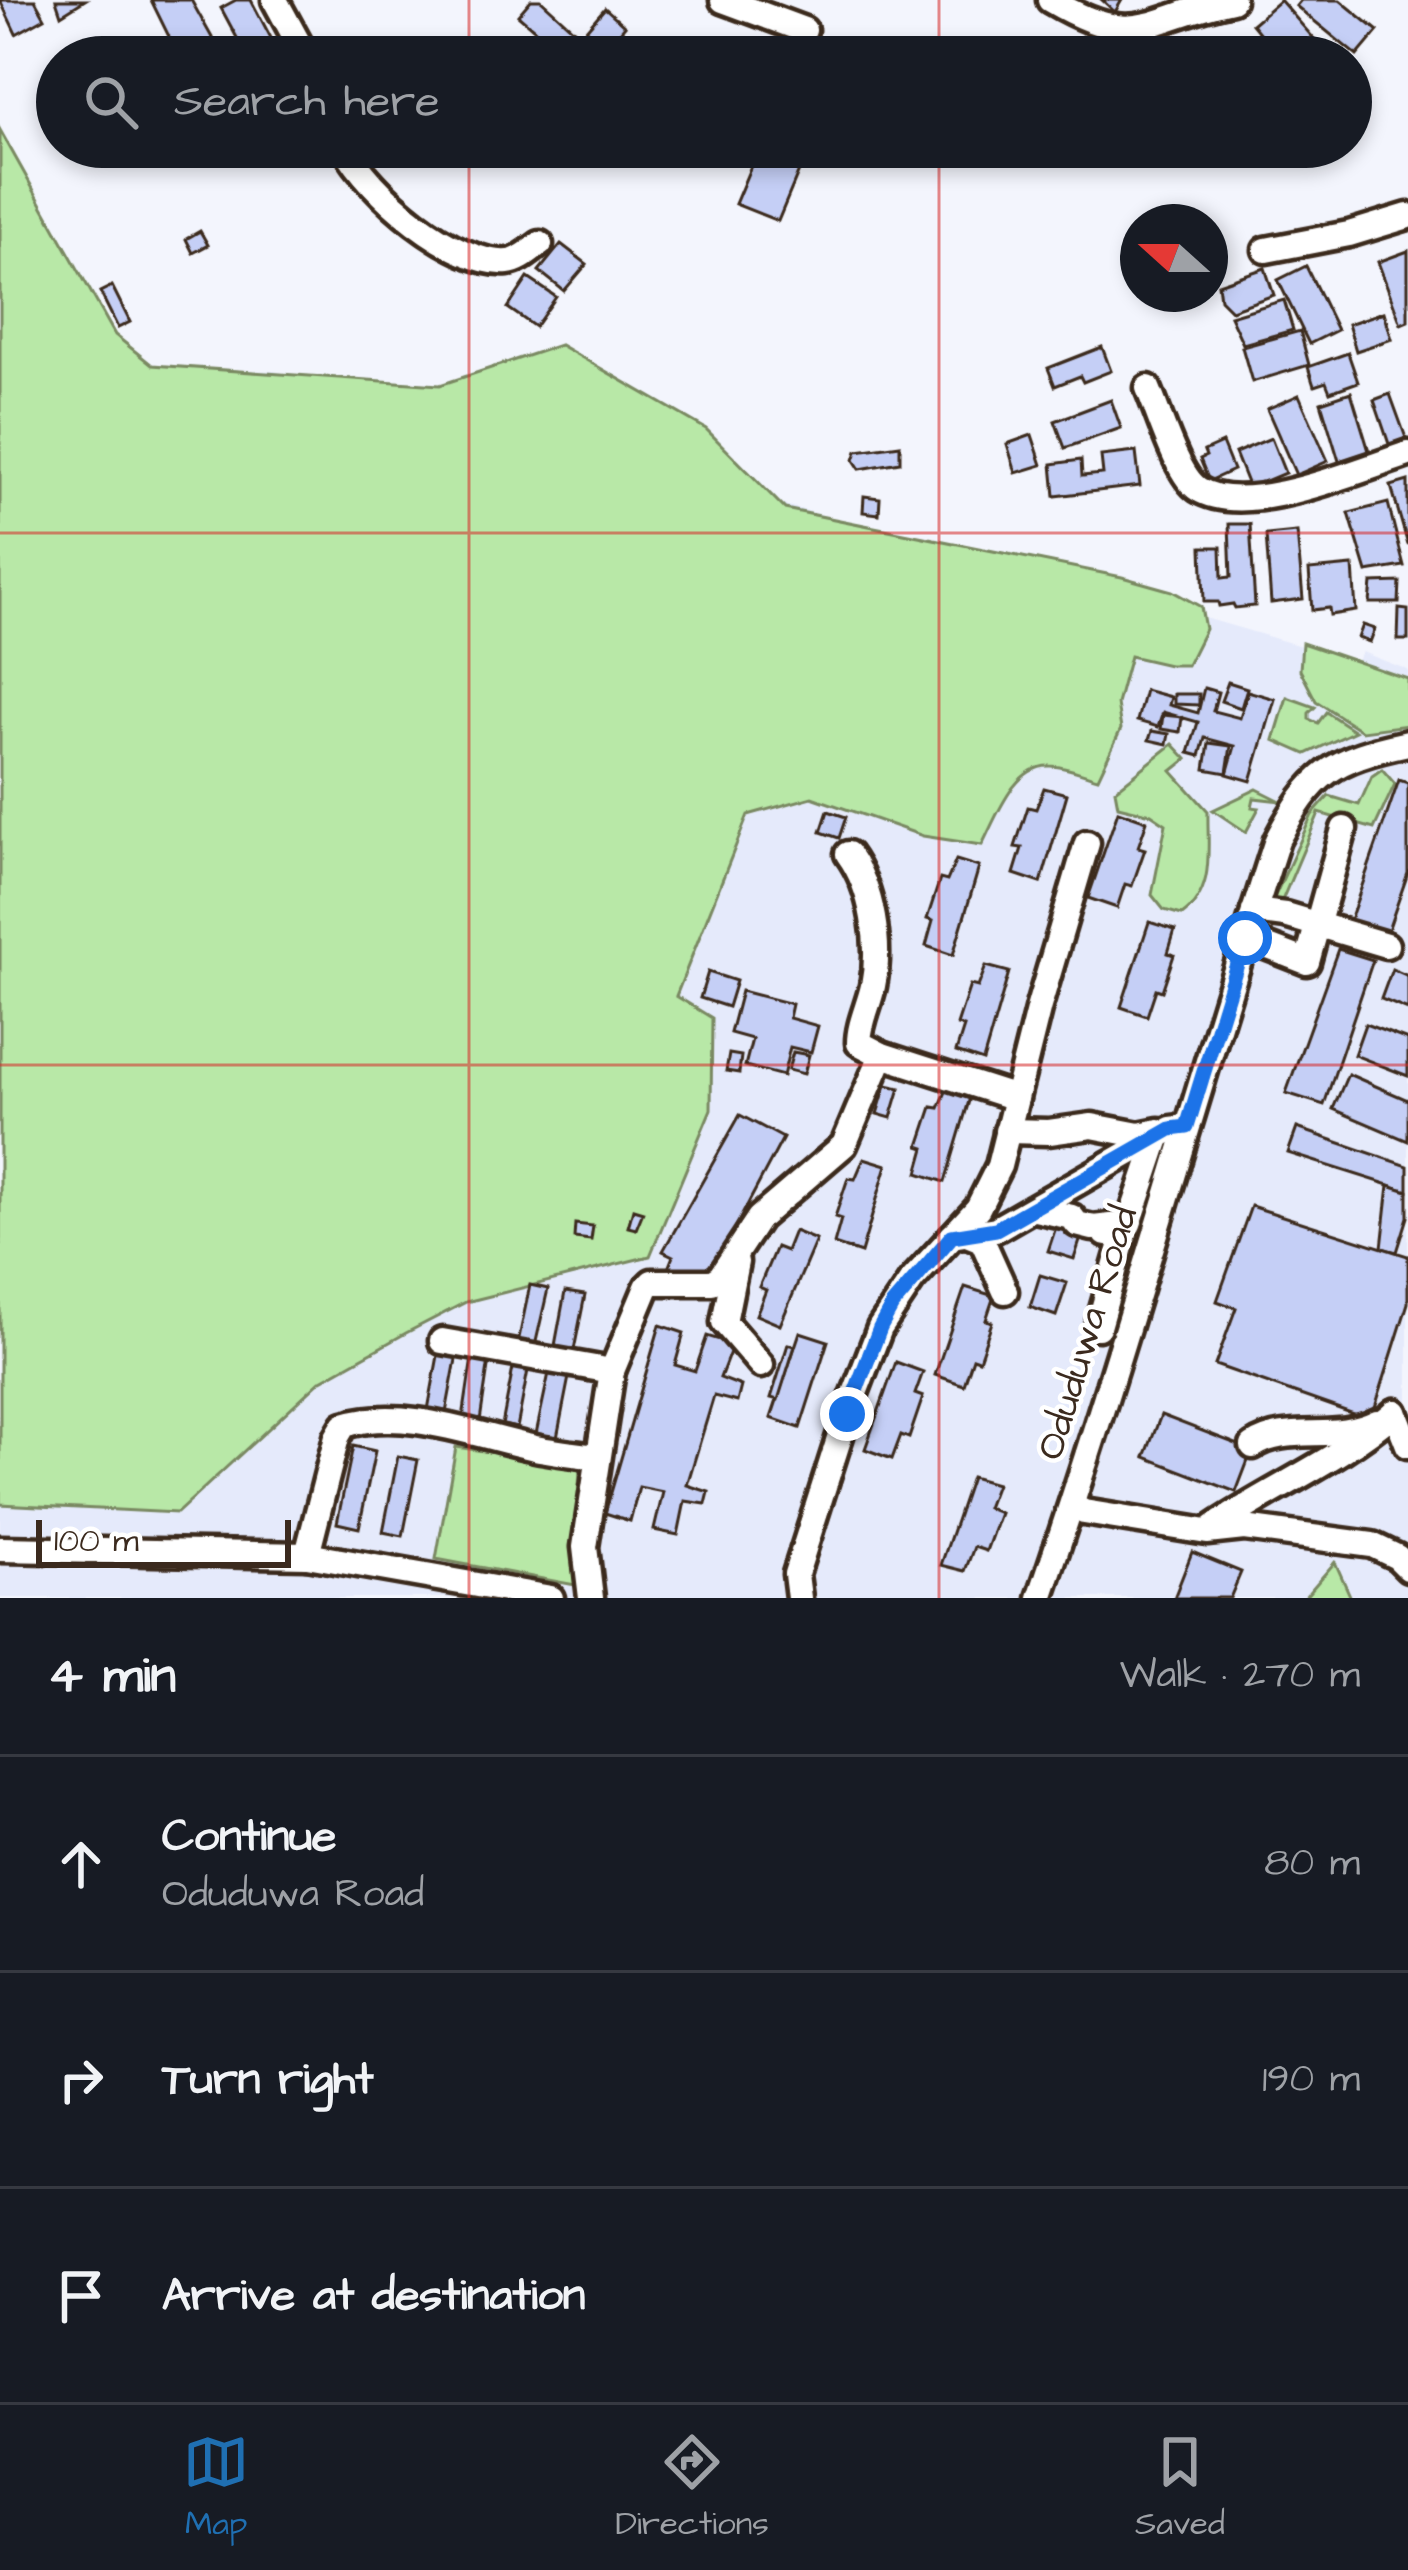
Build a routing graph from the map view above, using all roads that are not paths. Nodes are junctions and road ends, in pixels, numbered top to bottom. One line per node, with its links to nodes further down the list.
1 (275, 0): 6 (street)
2 (723, 0): 5 (street)
3 (1050, 0): 4 (street)
4 (1232, 0)
5 (804, 30)
6 (295, 36)
7 (361, 168): 9 (street)
8 (1408, 215): 10 (street)
9 (540, 244)
10 (1265, 250)
11 (1148, 388): 12 (street)
12 (1408, 454)
13 (1408, 743): 17 (street, Oduduwa Road)
14 (1344, 829): 18 (street)
15 (1087, 843): 22 (street)
16 (848, 854): 21 (street)
17 (1254, 911): 18 (street); 19 (street, Oduduwa Road)
18 (1317, 925): 19 (street); 20 (street)
19 (1245, 938): 23 (street, Oduduwa Road)
20 (1386, 945)
21 (882, 1055): 22 (street); 28 (street)
22 (1016, 1098): 24 (street)
23 (1172, 1130): 24 (street); 25 (street); 26 (street); 38 (street, Oduduwa Road)
24 (1007, 1131): 27 (street)
25 (1035, 1209): 26 (street); 27 (street)
26 (1093, 1228): 30 (street)
27 (960, 1235): 29 (street); 47 (street)
28 (739, 1248): 32 (street); 33 (street)
29 (1005, 1291)
30 (1098, 1327)
31 (442, 1341): 33 (street)
32 (761, 1365)
33 (612, 1371): 37 (street)
34 (1395, 1412): 35 (street); 36 (street); 39 (street)
35 (1408, 1444)
36 (1252, 1445)
37 (596, 1457): 43 (street); 46 (street)
38 (1072, 1506): 39 (street); 48 (street, Oduduwa Road)
39 (1207, 1532): 40 (street)
40 (1372, 1545): 42 (street); 44 (street)
41 (0, 1549): 43 (street)
42 (1408, 1549)
43 (307, 1556): 45 (street)
44 (1408, 1568)
45 (551, 1598)
46 (591, 1598)
47 (799, 1598)
48 (1040, 1598)

